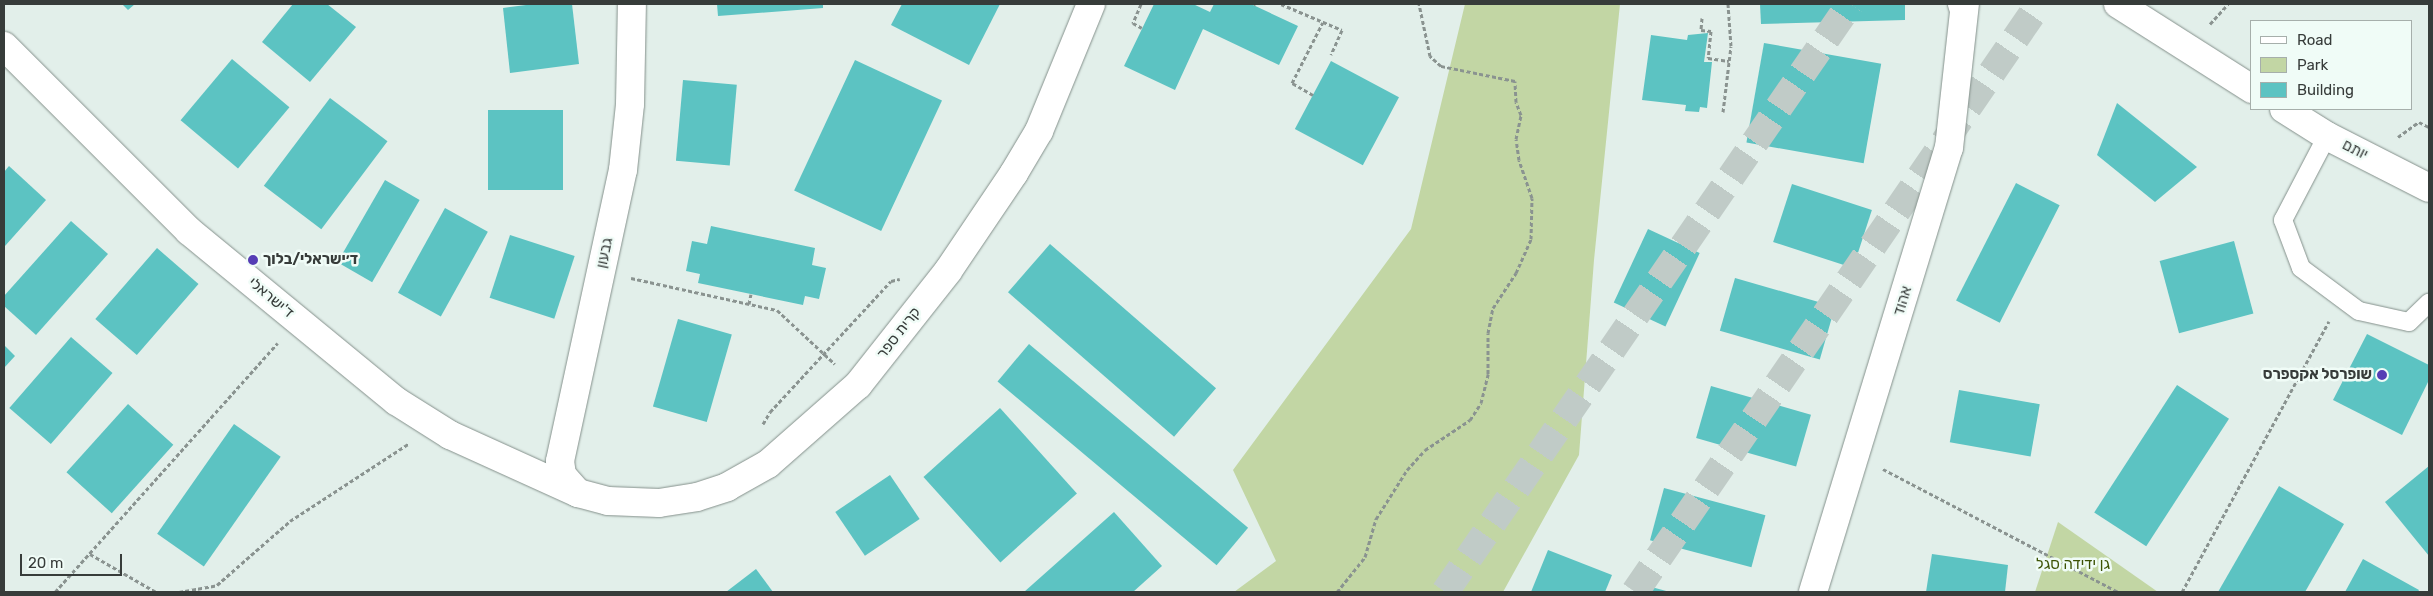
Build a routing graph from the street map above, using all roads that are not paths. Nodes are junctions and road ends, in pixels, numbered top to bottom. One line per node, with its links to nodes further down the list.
1 (632, 4): 11 (street, גבעון)
2 (1091, 4): 11 (street, קרית ספר)
3 (2118, 4): 6 (street)
4 (1963, 5): 12 (street, אהוד)
5 (4, 46): 11 (street, ד'ישראלי)
6 (2250, 88)
7 (2286, 110): 8 (street, יותם)
8 (2328, 136): 9 (street, יותם); 10 (lane)
9 (2429, 188)
10 (2429, 303)
11 (578, 494)
12 (1813, 592)

